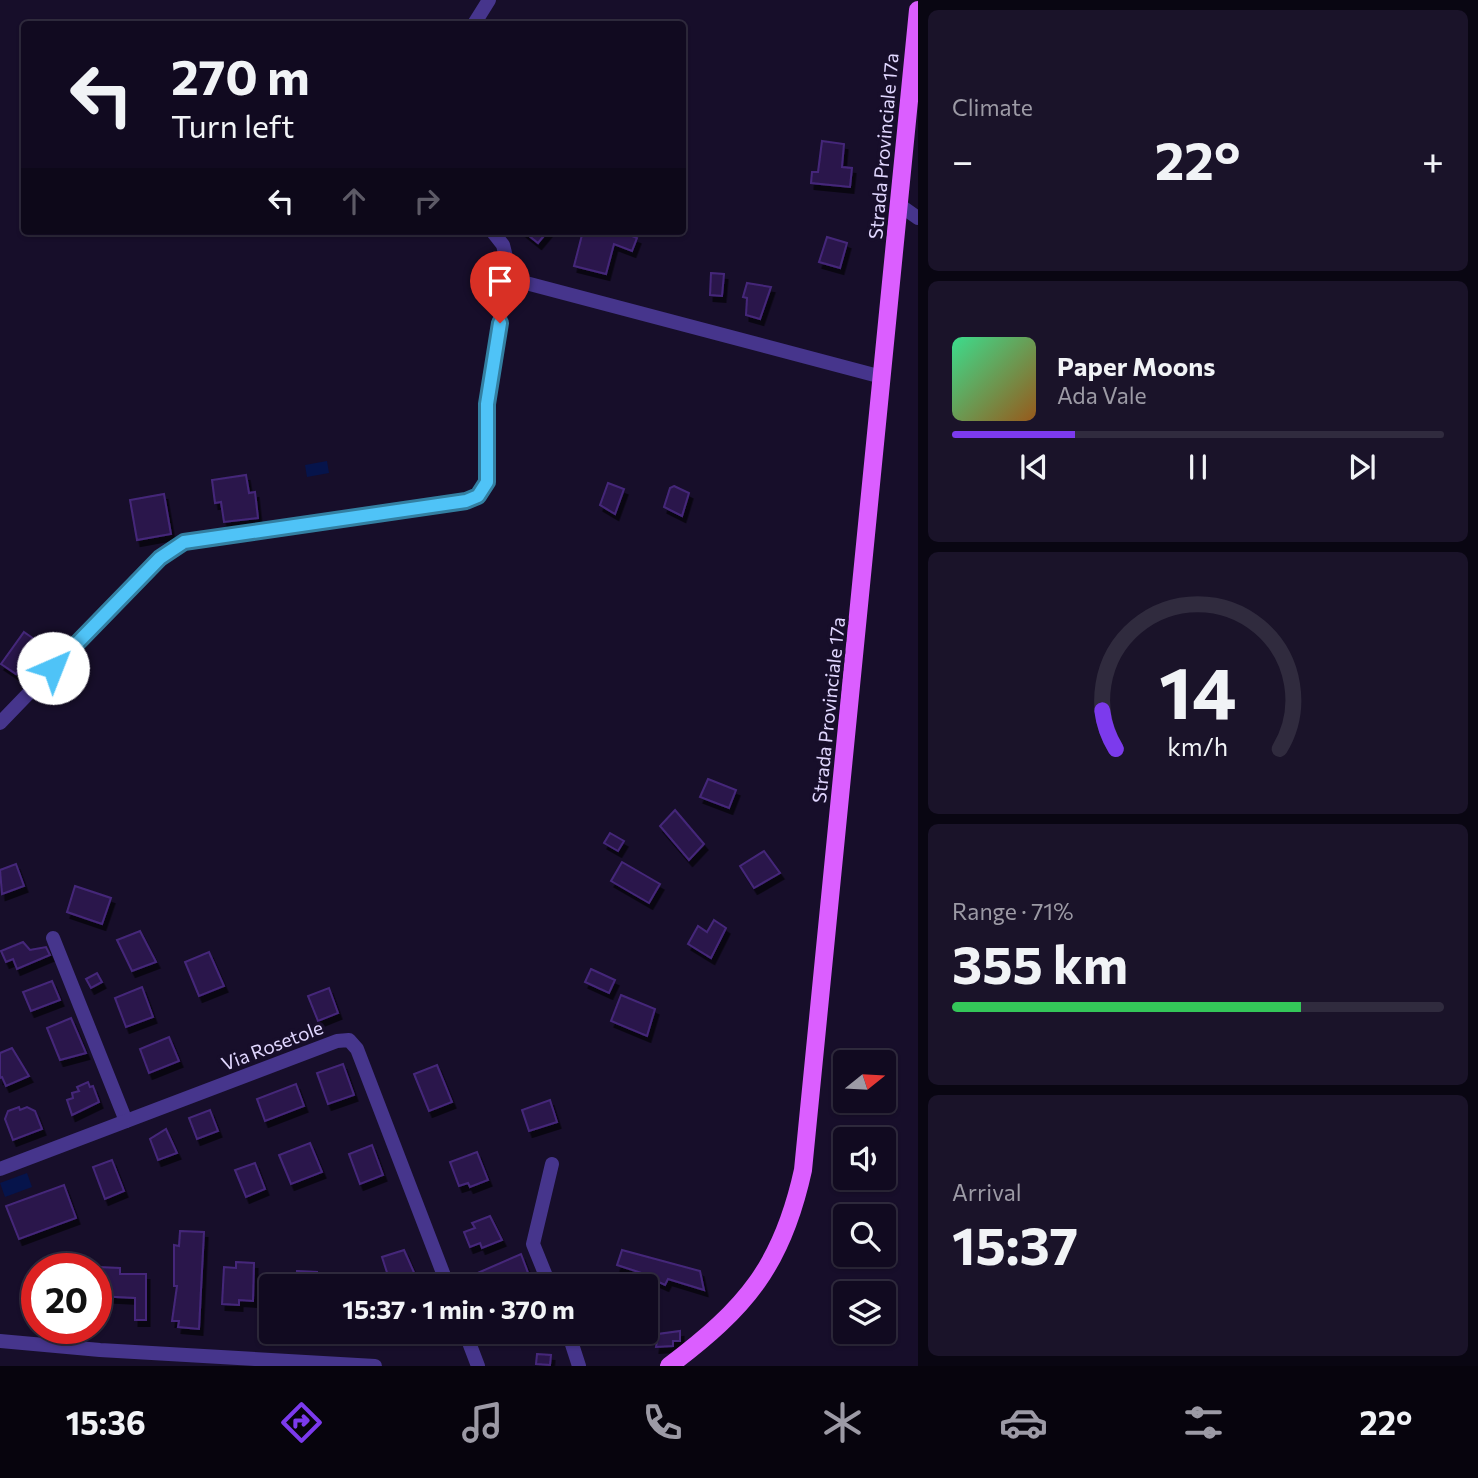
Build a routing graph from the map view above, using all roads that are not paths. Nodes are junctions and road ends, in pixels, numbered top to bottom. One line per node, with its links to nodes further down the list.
1 (489, 0): 3 (street)
2 (918, 10): 4 (main road, Strada Provinciale 17a)
3 (476, 21)
4 (898, 204): 5 (street); 8 (main road, Strada Provinciale 17a)
5 (918, 218)
6 (495, 235): 7 (street)
7 (507, 278): 8 (street); 9 (street)
8 (882, 377): 22 (main road, Strada Provinciale 17a)
9 (0, 723)
10 (53, 937): 11 (street)
11 (126, 1121): 13 (street, Via Rosetole); 14 (street, Via Rosetole)
12 (552, 1164): 15 (street)
13 (0, 1169)
14 (442, 1274)
15 (545, 1274)
16 (0, 1340): 19 (street)
17 (470, 1344): 20 (street)
18 (572, 1344): 21 (street)
19 (375, 1366)
20 (478, 1366)
21 (579, 1366)
22 (669, 1366)

